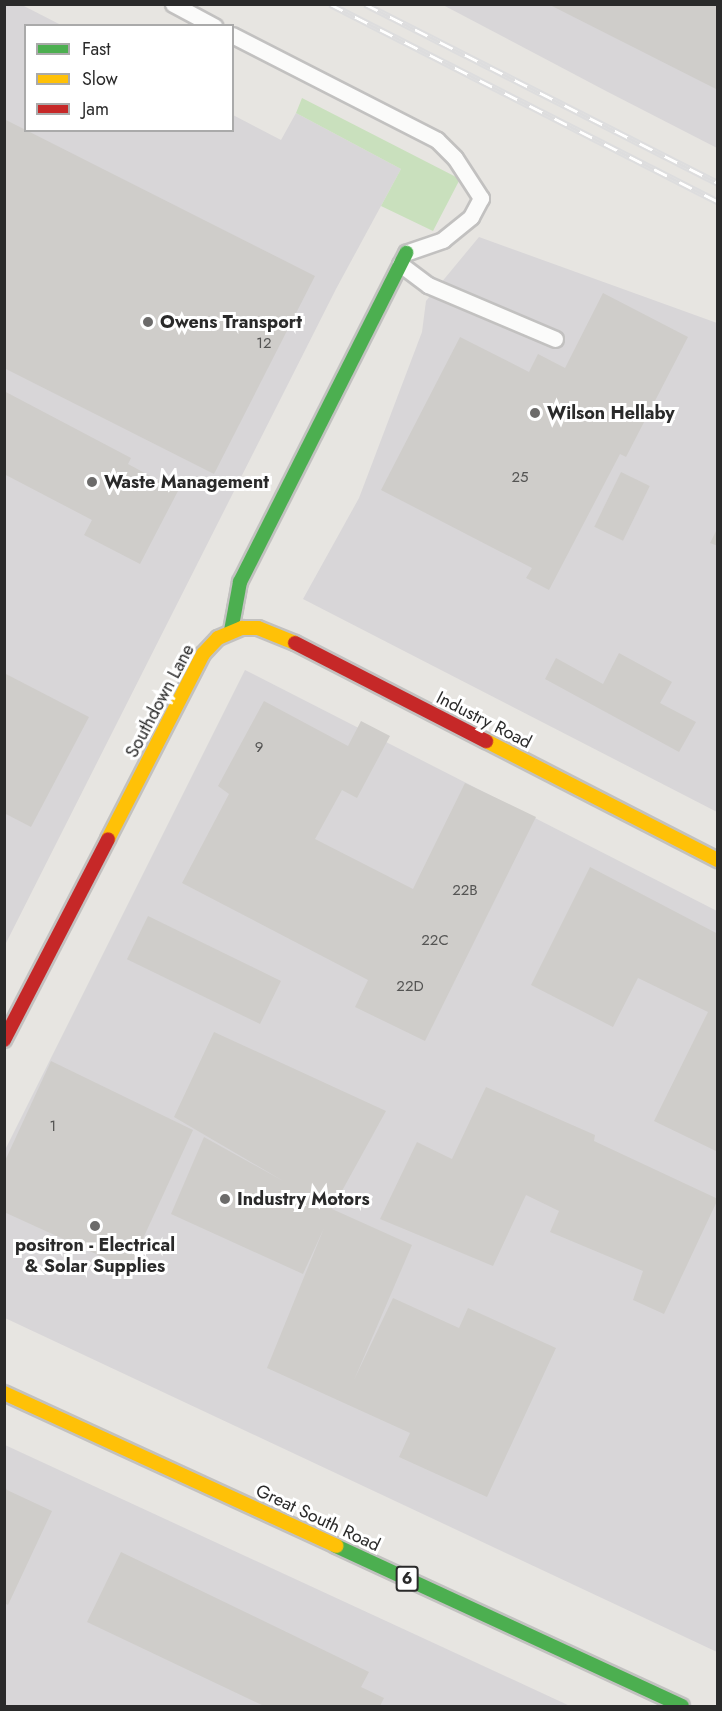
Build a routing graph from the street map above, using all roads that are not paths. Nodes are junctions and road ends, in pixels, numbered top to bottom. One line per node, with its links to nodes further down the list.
1 (173, 4): 2 (lane)
2 (210, 24)
3 (234, 36): 4 (lane)
4 (403, 259): 5 (lane); 6 (street)
5 (555, 339)
6 (231, 631): 7 (street, Industry Road); 8 (street, Southdown Lane)
7 (717, 860)
8 (10, 1018): 9 (street, Southdown Lane)
9 (4, 1040)
10 (4, 1393): 11 (street, Great South Road / 6)
11 (682, 1707)

